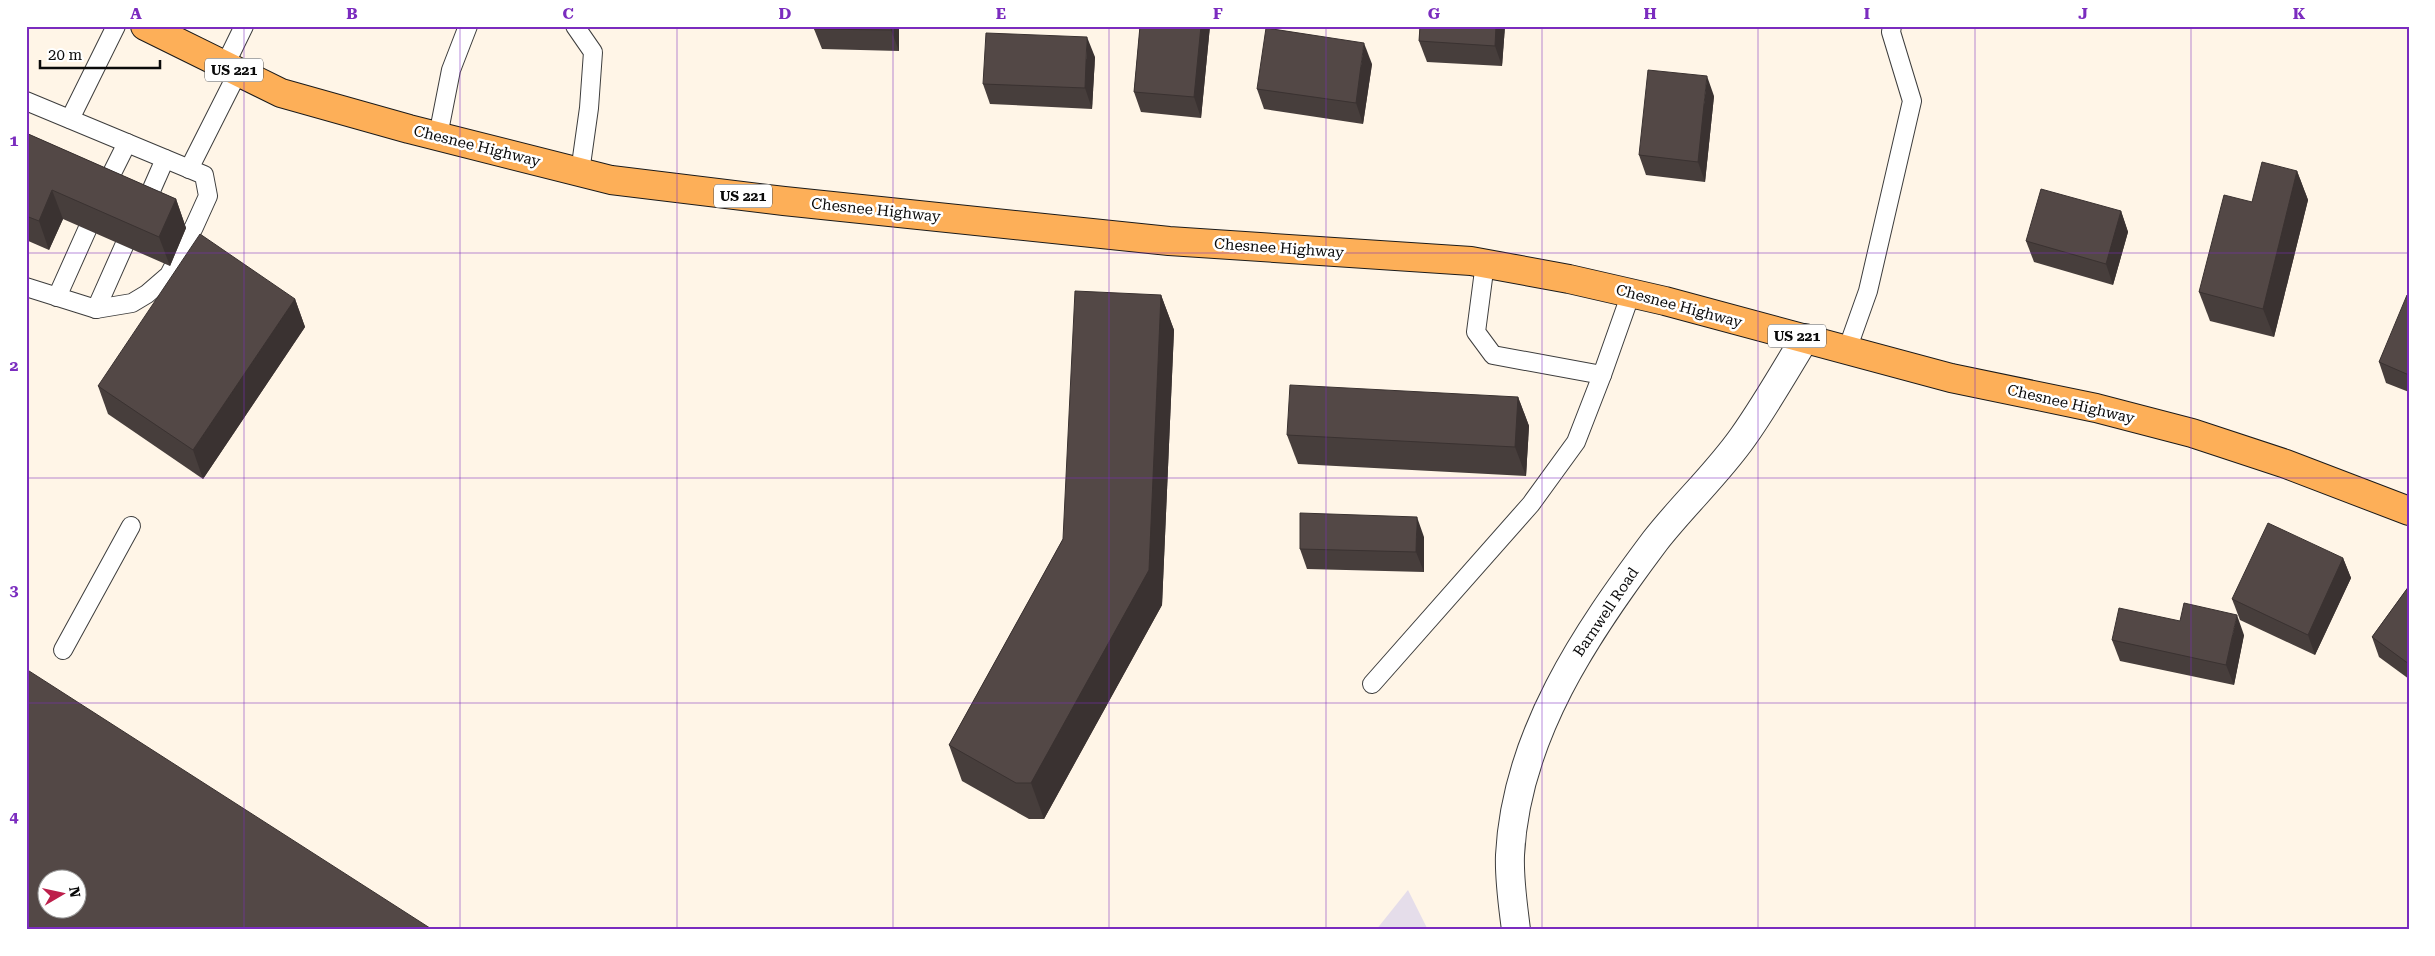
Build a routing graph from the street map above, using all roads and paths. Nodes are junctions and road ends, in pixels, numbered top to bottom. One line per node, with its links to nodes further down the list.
1 (116, 26): 9 (lane)
2 (145, 26): 7 (main road, Chesnee Highway / US 221)
3 (244, 26): 7 (lane)
4 (468, 26): 10 (lane)
5 (575, 26): 14 (lane)
6 (1892, 26): 25 (lane)
7 (231, 68): 10 (main road, Chesnee Highway / US 221); 13 (lane)
8 (26, 101): 9 (lane)
9 (70, 119): 11 (lane)
10 (438, 136): 14 (main road, Chesnee Highway / US 221)
11 (126, 143): 12 (lane); 15 (lane)
12 (165, 159): 13 (lane); 16 (lane)
13 (189, 169): 23 (lane)
14 (580, 172): 19 (main road, Chesnee Highway / US 221)
15 (102, 191)
16 (143, 209)
17 (87, 230): 22 (lane)
18 (124, 246): 23 (lane)
19 (1485, 264): 21 (main road, Chesnee Highway / US 221); 26 (lane)
20 (26, 287): 22 (lane)
21 (1631, 293): 24 (main road, Chesnee Highway / US 221); 26 (lane)
22 (57, 297): 23 (lane)
23 (96, 309)
24 (1806, 338): 25 (main road, Chesnee Highway / US 221); 31 (street, Barnwell Road)
25 (1847, 350): 27 (main road, Chesnee Highway / US 221)
26 (1602, 375): 30 (lane)
27 (2409, 511)
28 (131, 526): 29 (lane)
29 (63, 650)
30 (1372, 684)
31 (1516, 930)

